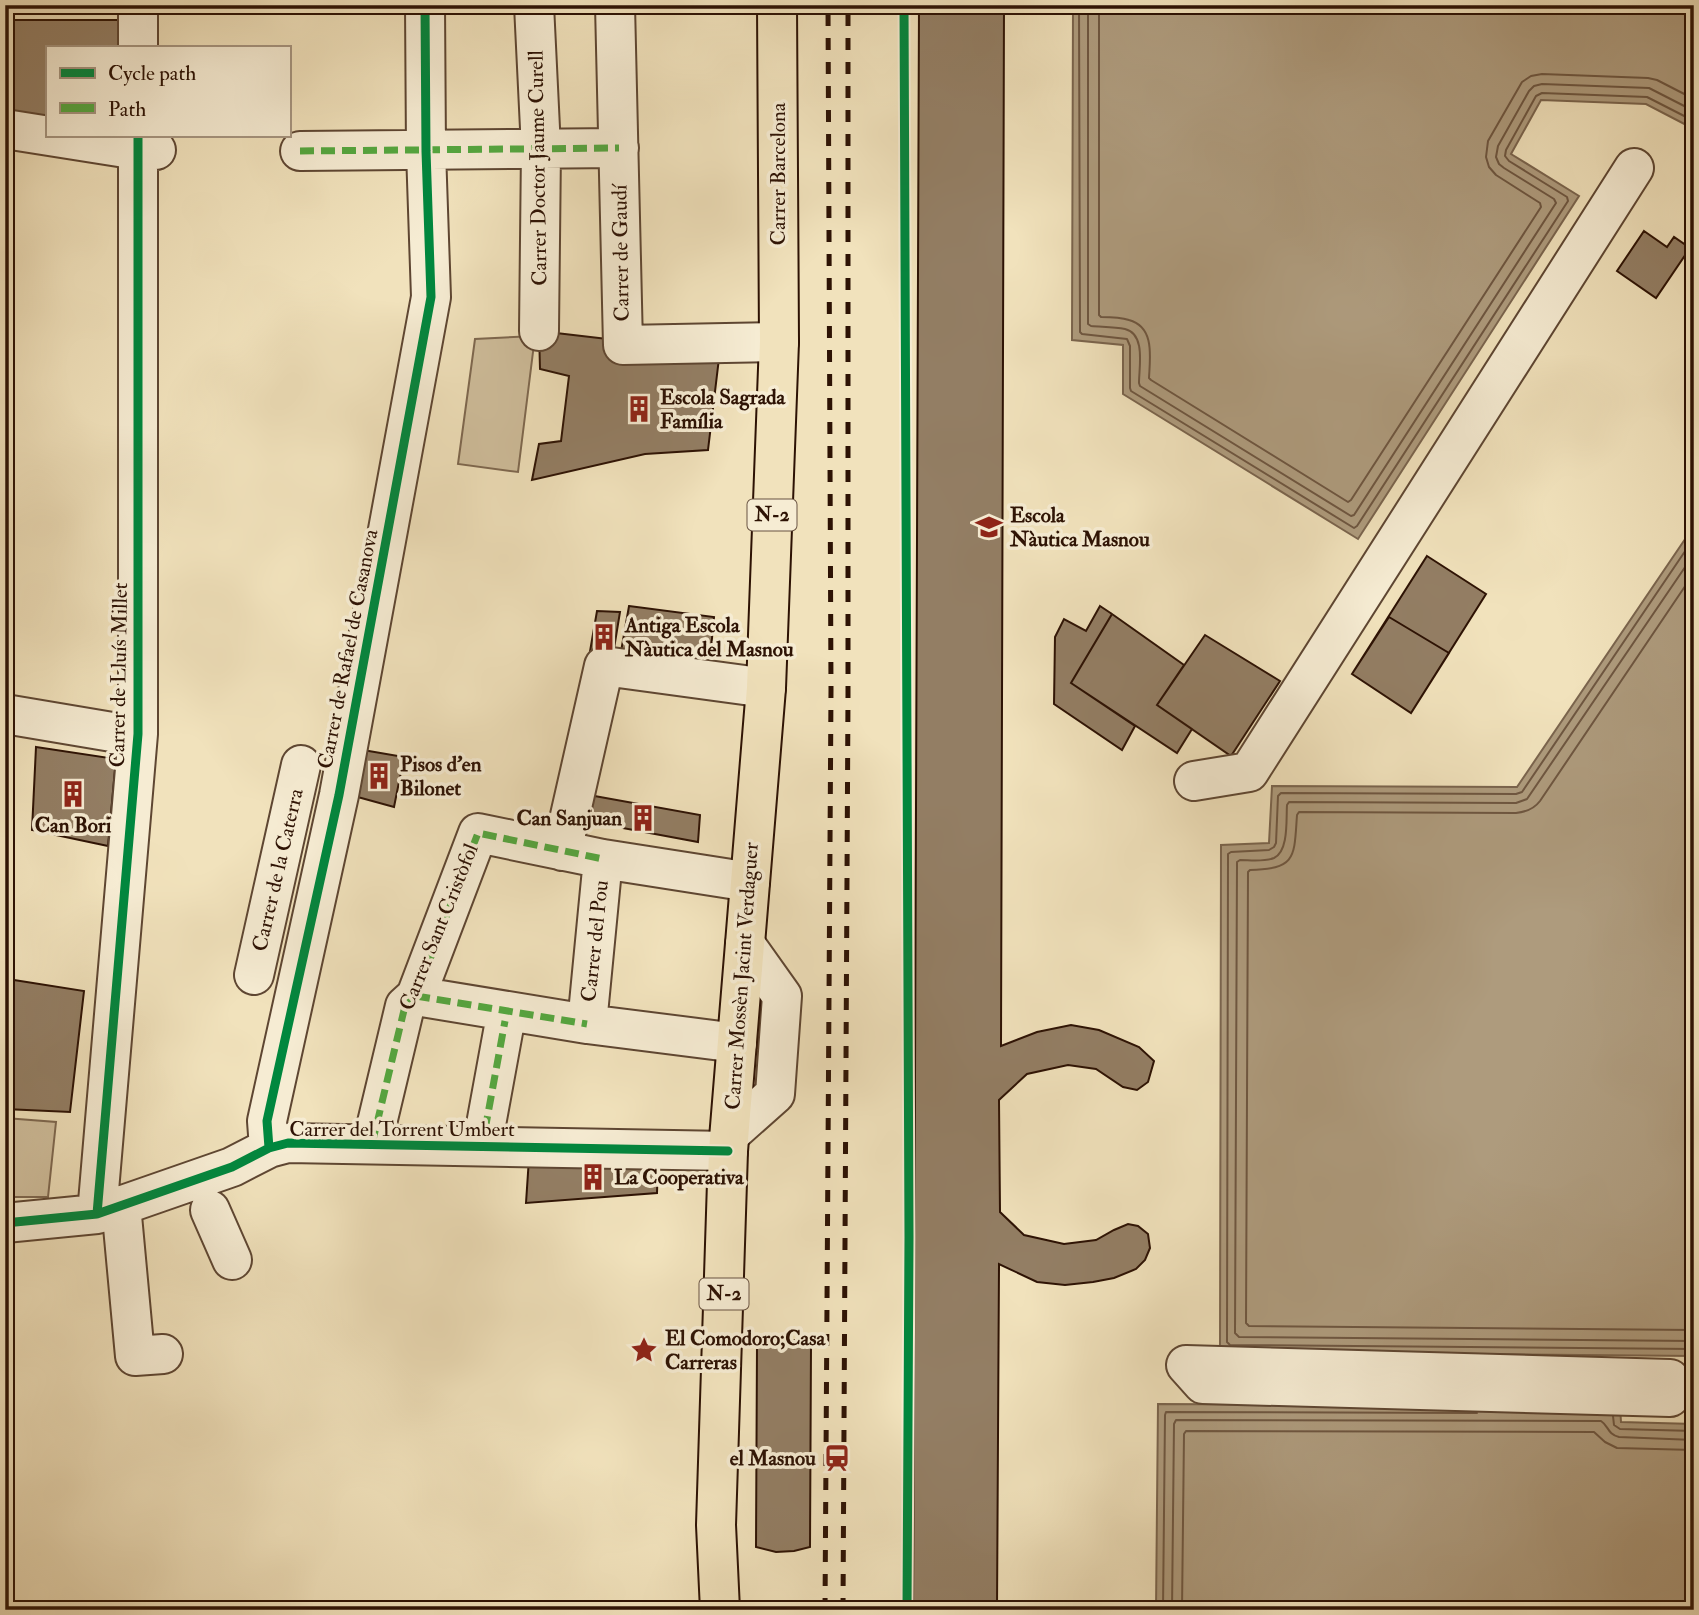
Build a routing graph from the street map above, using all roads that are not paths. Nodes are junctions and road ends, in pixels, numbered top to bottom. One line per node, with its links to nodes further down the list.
1 (138, 5): 6 (street)
2 (425, 5): 14 (street, Carrer de Rafael de Casanova)
3 (534, 5): 12 (street, Carrer Doctor Jaume Curell)
4 (615, 5): 11 (street, Carrer de Gaudí)
5 (777, 5): 17 (main road, Carrer Barcelona / N-2)
6 (138, 46)
7 (5, 129): 8 (street)
8 (46, 134)
9 (66, 136): 10 (street)
10 (144, 145): 20 (street, Carrer de Lluís Millet)
11 (619, 148): 12 (street); 17 (street, Carrer de Gaudí)
12 (541, 149): 14 (street); 16 (street, Carrer Doctor Jaume Curell)
13 (300, 151): 14 (street)
14 (426, 151): 35 (street, Carrer de Rafael de Casanova)
15 (1634, 168): 22 (street)
16 (539, 331)
17 (779, 342): 18 (main road, Carrer Mossèn Jacint Verdaguer / N-2)
18 (766, 688): 23 (street); 25 (main road, Carrer Mossèn Jacint Verdaguer / N-2)
19 (5, 714): 20 (street)
20 (138, 734): 36 (street, Carrer de Lluís Millet)
21 (301, 765): 27 (street, Carrer de la Caterra)
22 (1194, 781)
23 (562, 851): 24 (street); 28 (street, Carrer Sant Cristòfol)
24 (603, 859): 25 (street); 30 (street, Carrer del Pou)
25 (750, 881): 26 (main road, Carrer Mossèn Jacint Verdaguer / N-2)
26 (745, 944): 31 (main road, Carrer Mossèn Jacint Verdaguer / N-2); 33 (street)
27 (254, 975)
28 (416, 996): 30 (street); 34 (street, Carrer Sant Cristòfol)
29 (505, 1021): 32 (street)
30 (587, 1024): 31 (street)
31 (737, 1043): 33 (main road, Carrer Mossèn Jacint Verdaguer / N-2)
32 (485, 1130)
33 (729, 1142): 34 (street, Carrer del Torrent Umbert); 42 (main road, Carrer Mossèn Jacint Verdaguer / N-2)
34 (372, 1144): 35 (street, Carrer del Torrent Umbert)
35 (270, 1148): 36 (street, Carrer del Torrent Umbert)
36 (109, 1210): 38 (street, Carrer del Torrent Umbert); 40 (street, Carrer de Lluís Millet)
37 (211, 1210): 39 (street)
38 (5, 1223)
39 (233, 1260)
40 (163, 1354)
41 (1186, 1365): 41 (street)
42 (720, 1610)

